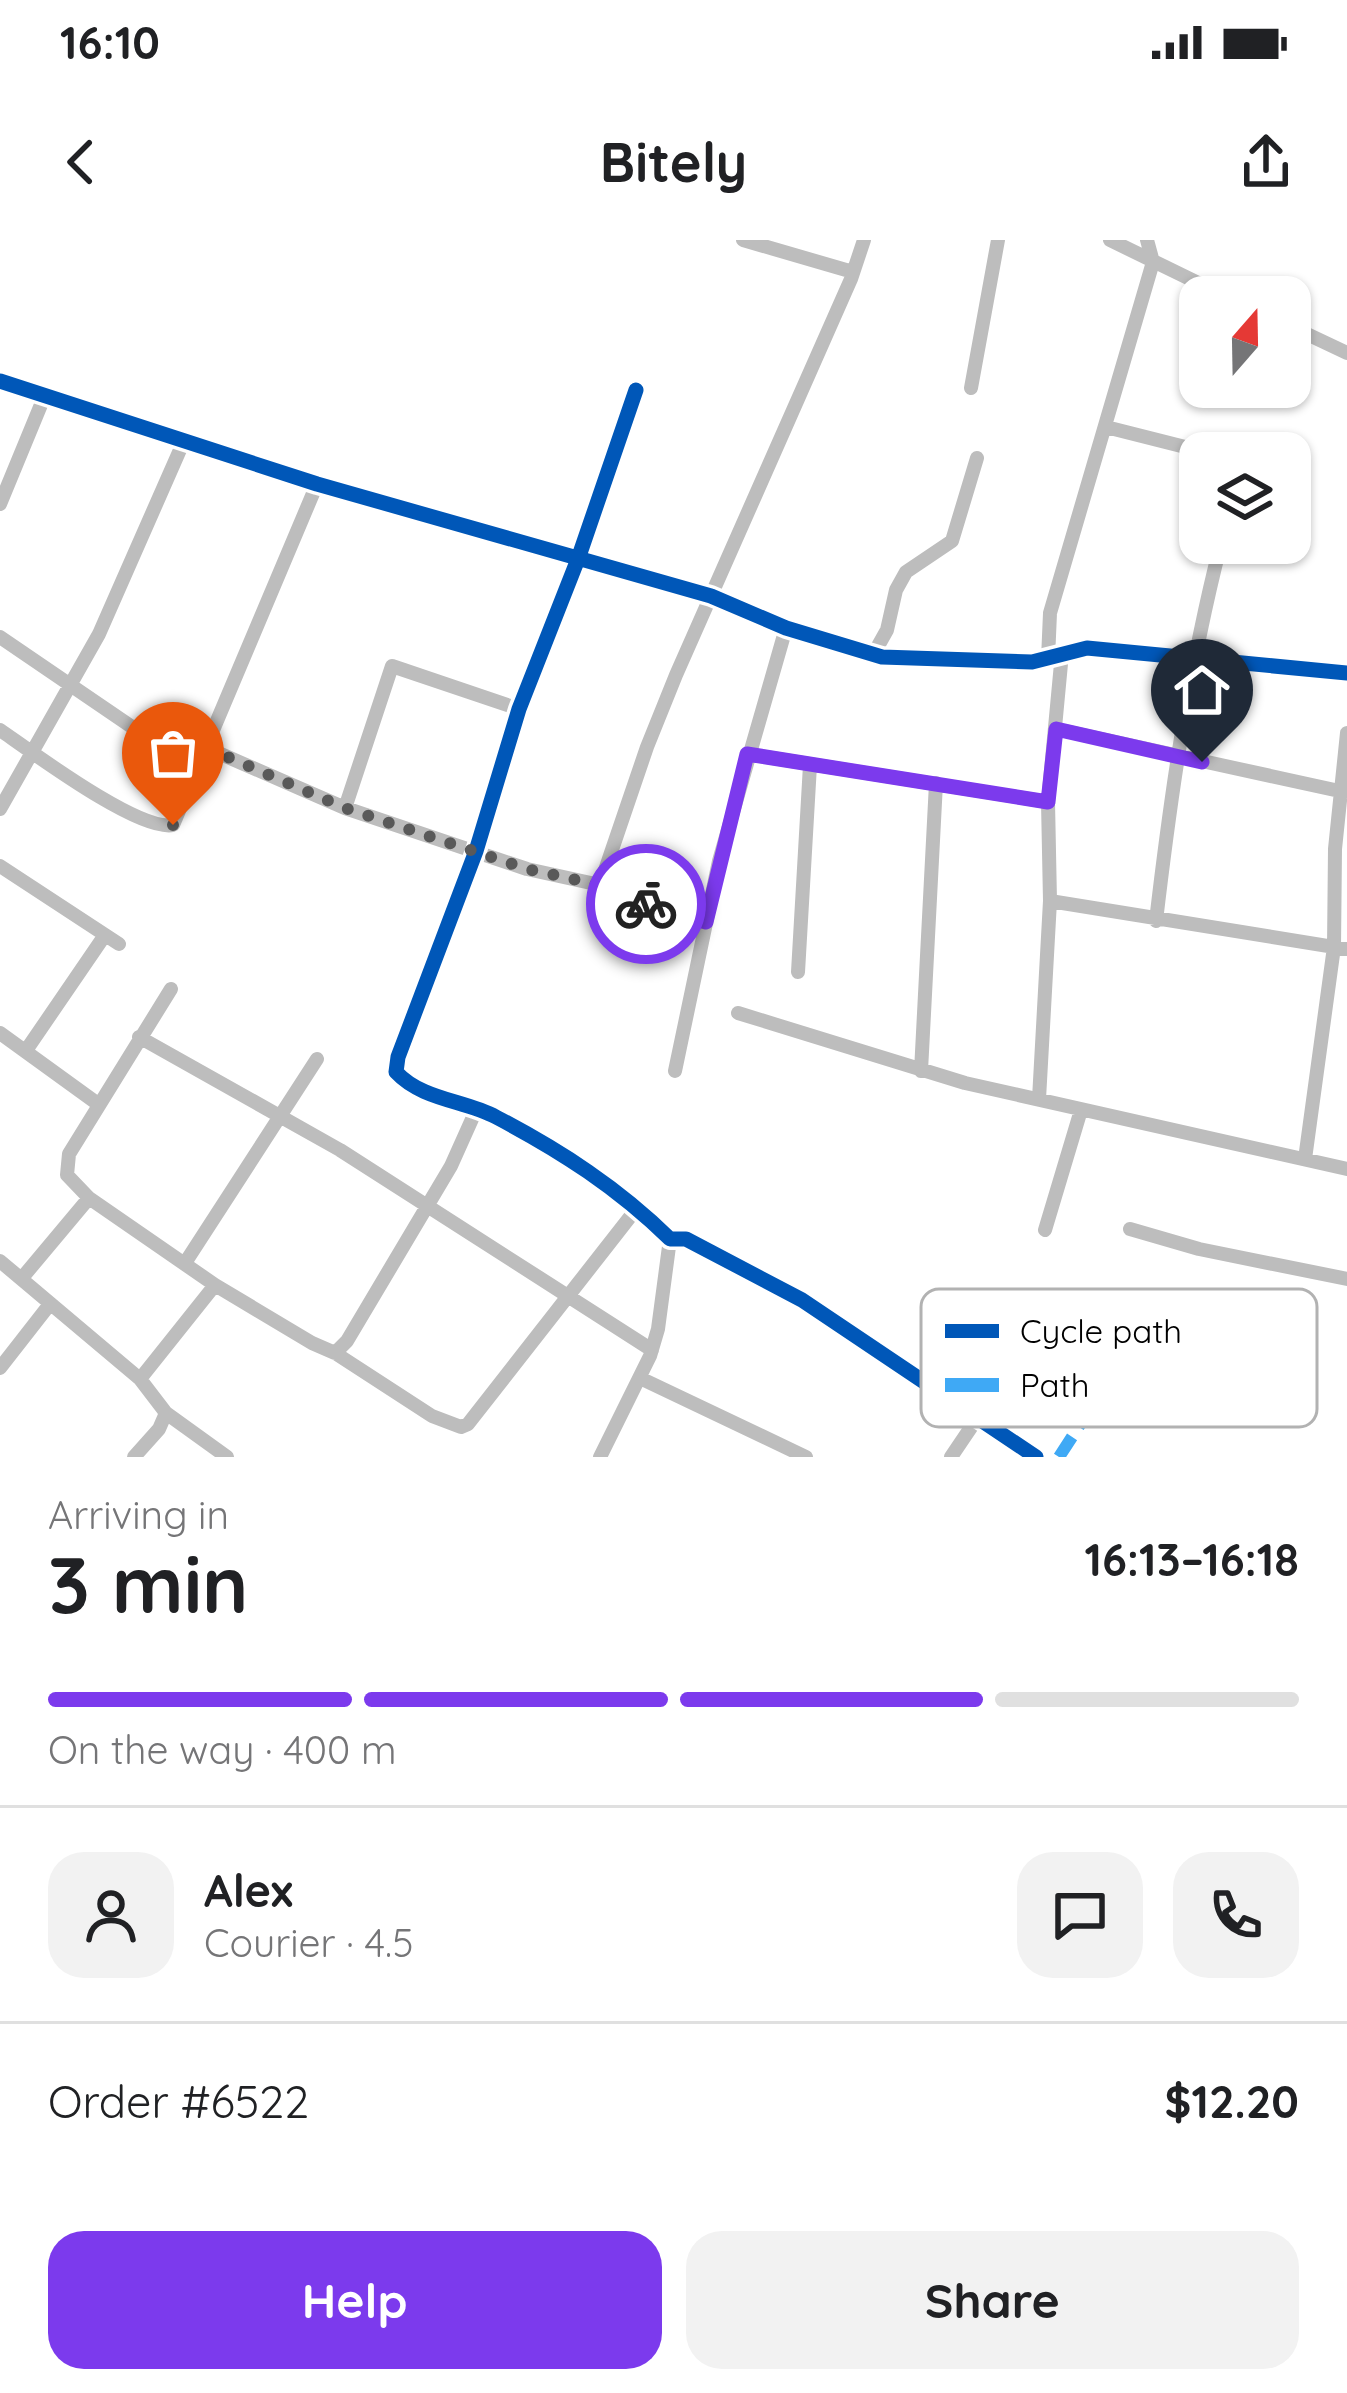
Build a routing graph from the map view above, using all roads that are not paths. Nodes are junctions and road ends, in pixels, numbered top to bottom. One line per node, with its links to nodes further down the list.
1 (743, 240): 7 (street)
2 (865, 240): 7 (street)
3 (998, 240): 12 (street)
4 (1110, 240): 6 (street)
5 (1147, 240): 6 (street)
6 (1153, 262): 8 (street); 15 (street)
7 (853, 272): 23 (street)
8 (1183, 276)
9 (1311, 336): 10 (street)
10 (1347, 353)
11 (0, 381): 14 (street)
12 (971, 388)
13 (636, 390): 21 (street)
14 (45, 395): 16 (street); 20 (street)
15 (1106, 427): 17 (street); 27 (street)
16 (183, 442): 19 (street); 30 (street)
17 (1179, 445)
18 (977, 458): 26 (street)
19 (317, 484): 21 (street); 35 (street)
20 (0, 504)
21 (578, 559): 23 (street); 31 (street)
22 (1215, 564): 28 (street)
23 (711, 596): 24 (street); 48 (street)
24 (787, 628): 26 (street); 37 (street)
25 (0, 637): 30 (street)
26 (873, 655): 27 (street)
27 (1055, 656): 28 (street); 32 (street)
28 (1193, 657): 29 (street); 38 (street)
29 (1347, 674)
30 (73, 686): 36 (street); 40 (street)
31 (519, 709): 44 (street); 46 (street)
32 (1056, 729): 38 (street); 43 (street)
33 (0, 730): 36 (street)
34 (1347, 734): 42 (street)
35 (207, 748): 40 (street); 44 (street)
36 (32, 751): 40 (street); 45 (street)
37 (747, 754): 39 (street); 51 (street)
38 (1176, 756): 42 (street); 50 (street)
39 (810, 765): 41 (street); 53 (street)
40 (198, 772)
41 (936, 783): 43 (street); 61 (street)
42 (1343, 792): 52 (street)
43 (1048, 802): 49 (street)
44 (345, 808): 46 (street)
45 (0, 809)
46 (476, 851): 48 (street); 64 (street)
47 (0, 866): 58 (street)
48 (600, 885): 51 (street)
49 (1050, 901): 50 (street); 62 (street)
50 (1156, 921): 52 (street)
51 (706, 922): 60 (street)
52 (1340, 948): 67 (street)
53 (798, 972)
54 (171, 989): 57 (street)
55 (738, 1013): 61 (street)
56 (0, 1033): 58 (street)
57 (139, 1037): 63 (street); 66 (street)
58 (26, 1049): 63 (street)
59 (317, 1059): 66 (street)
60 (675, 1071)
61 (921, 1071): 62 (street)
62 (1039, 1100): 65 (street)
63 (98, 1104): 69 (street)
64 (477, 1108): 70 (street); 71 (street)
65 (1081, 1110): 67 (street); 73 (street)
66 (282, 1116): 70 (street); 76 (street)
67 (1305, 1159): 68 (street)
68 (1347, 1169)
69 (89, 1198): 76 (street); 77 (street)
70 (426, 1208): 80 (street); 83 (street)
71 (637, 1208): 74 (street); 80 (street)
72 (1130, 1229): 78 (street)
73 (1045, 1230)
74 (670, 1239): 82 (street); 87 (street)
75 (0, 1261): 77 (street)
76 (184, 1263): 79 (street)
77 (22, 1278): 81 (street)
78 (1347, 1279)
79 (215, 1285): 83 (street); 85 (street)
80 (567, 1297): 82 (street); 83 (street)
81 (50, 1304): 84 (street); 85 (street)
82 (652, 1350): 86 (street)
83 (335, 1353)
84 (0, 1368)
85 (140, 1379): 88 (street)
86 (642, 1379): 93 (street); 94 (street)
87 (921, 1379)
88 (166, 1413): 91 (street); 92 (street)
89 (971, 1427): 95 (street)
90 (992, 1427): 96 (street)
91 (134, 1457)
92 (226, 1457)
93 (600, 1457)
94 (806, 1457)
95 (951, 1457)
96 (1036, 1457)

